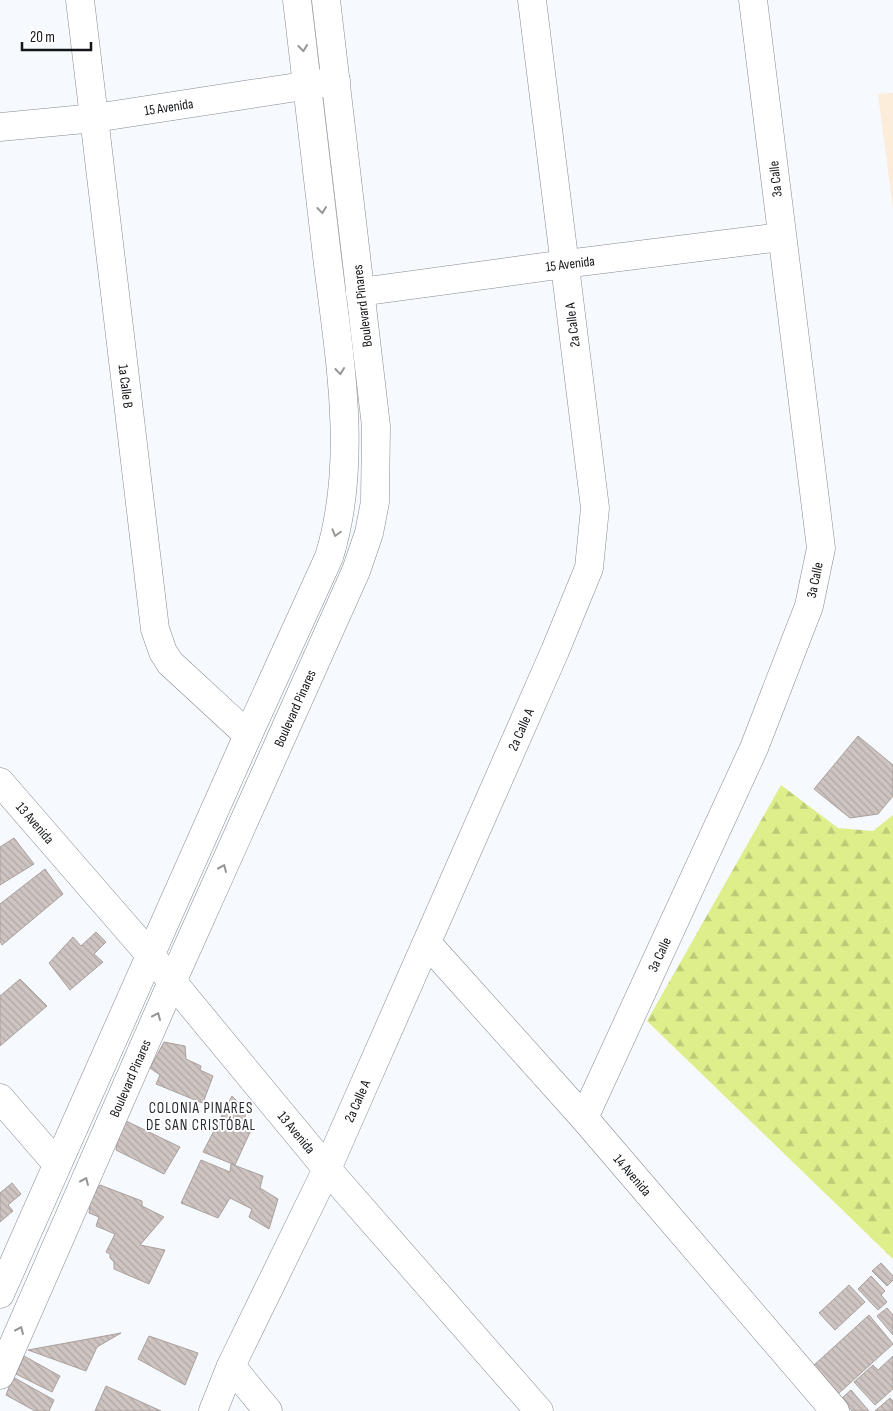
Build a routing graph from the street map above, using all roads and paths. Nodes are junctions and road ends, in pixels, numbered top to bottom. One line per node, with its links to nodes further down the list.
1 (80, 0): 8 (street, 1a Calle B)
2 (297, 0): 7 (street, Boulevard Pinares, one-way to 7)
3 (326, 0): 6 (street, Boulevard Pinares)
4 (532, 0): 11 (street, 2a Calle A)
5 (754, 0): 10 (street, 3a Calle)
6 (336, 81): 7 (street, 15 Avenida); 12 (street, Boulevard Pinares)
7 (307, 86): 8 (street, 15 Avenida); 13 (street, Boulevard Pinares, one-way to 13)
8 (95, 118): 9 (street, 15 Avenida); 13 (street, 1a Calle B)
9 (0, 127)
10 (781, 238): 11 (street, 15 Avenida); 19 (street, 3a Calle)
11 (565, 264): 12 (street, 15 Avenida); 15 (street, 2a Calle A)
12 (360, 292): 17 (street, Boulevard Pinares, one-way to 12)
13 (248, 735): 16 (street, Boulevard Pinares)
14 (0, 782): 16 (street, 13 Avenida)
15 (427, 943): 19 (street, 14 Avenida); 21 (street, 2a Calle A)
16 (151, 956): 17 (street, 13 Avenida); 20 (street, Boulevard Pinares)
17 (172, 982): 21 (street, 13 Avenida); 24 (street, Boulevard Pinares, one-way to 17)
18 (0, 1098): 20 (street)
19 (584, 1118): 28 (street, 14 Avenida)
20 (57, 1164): 22 (street, Boulevard Pinares)
21 (327, 1169): 23 (street, 2a Calle A); 27 (street, 13 Avenida)
22 (0, 1294)
23 (231, 1366): 25 (street, 2a Calle A); 26 (street)
24 (0, 1375)
25 (213, 1411)
26 (268, 1411)
27 (539, 1411)
28 (835, 1411)

